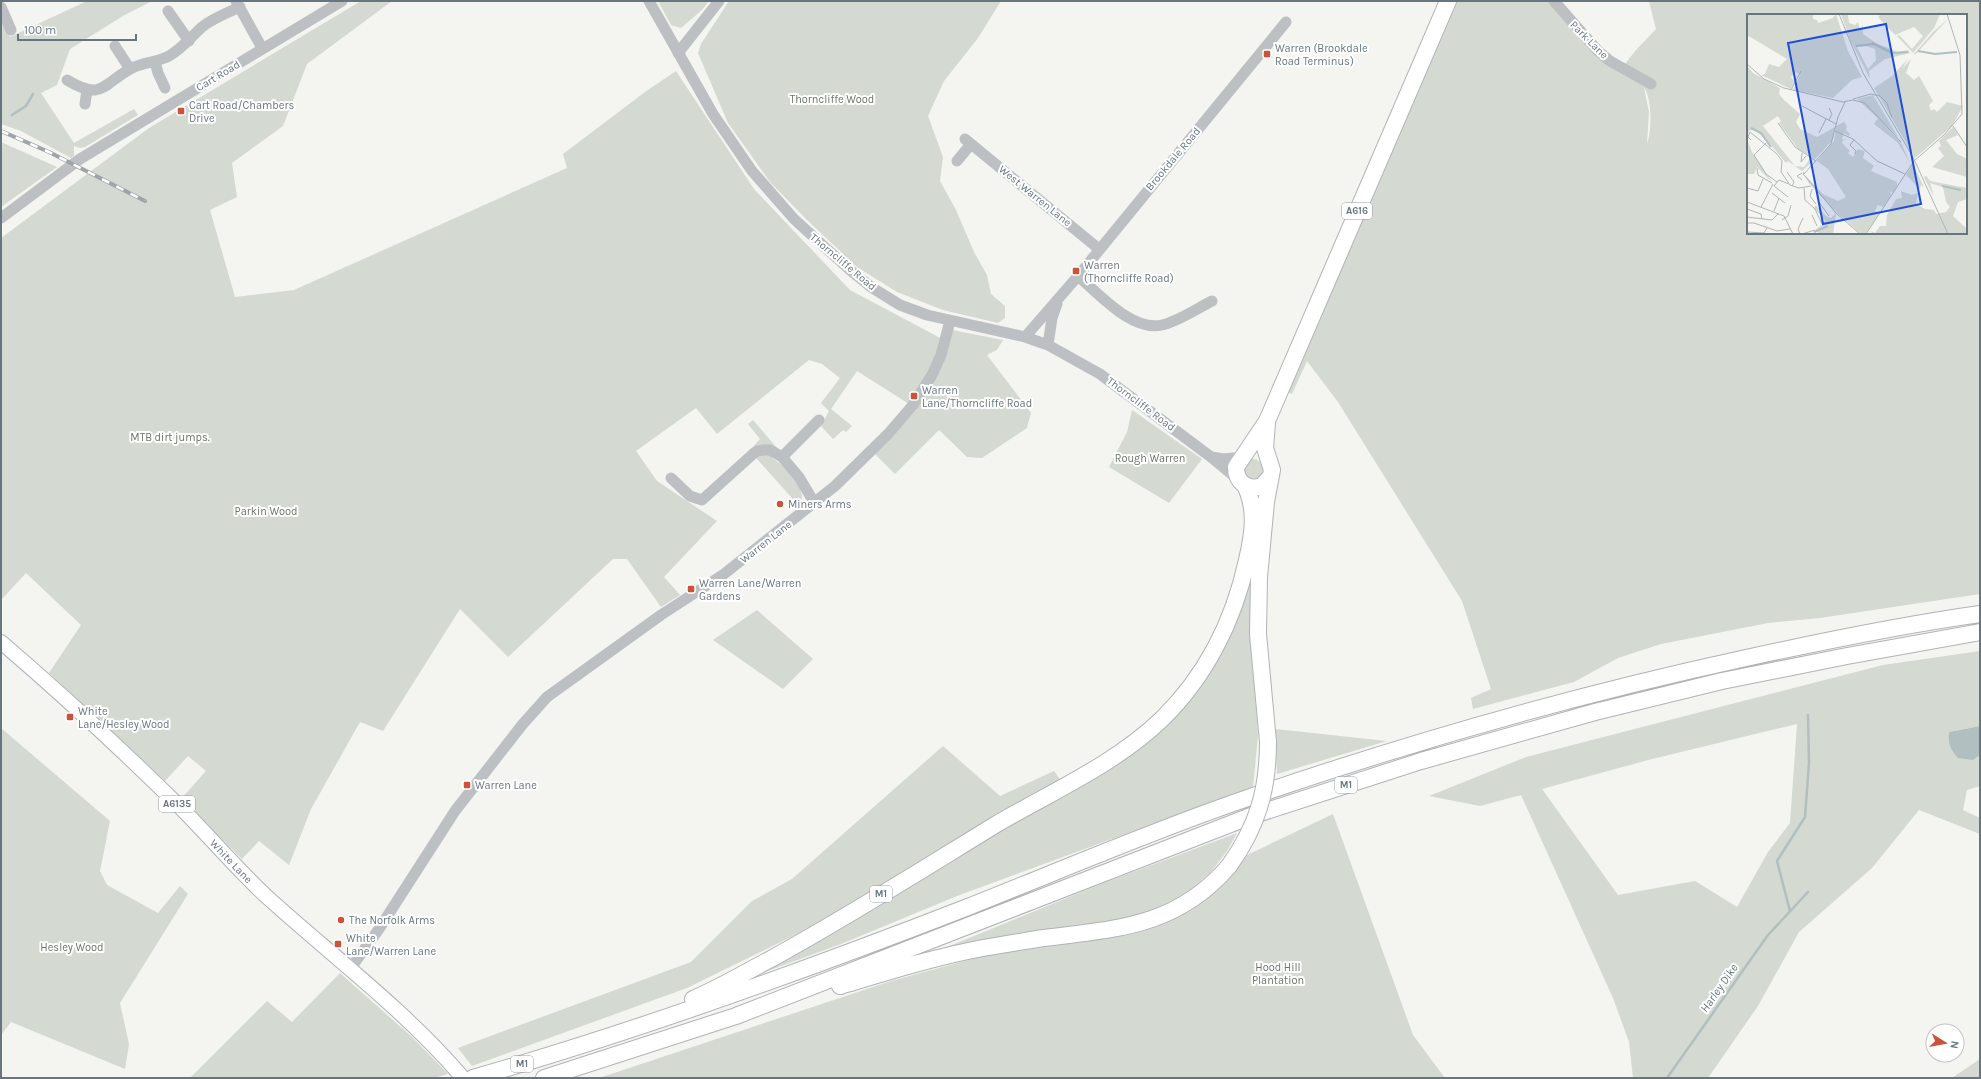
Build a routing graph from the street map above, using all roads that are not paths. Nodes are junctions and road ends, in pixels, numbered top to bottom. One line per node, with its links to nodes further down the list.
1 (342, 1): 13 (street, Cart Road)
2 (649, 1): 14 (street, Thorncliffe Road)
3 (719, 1): 14 (street)
4 (1448, 1): 32 (highway, A616)
5 (1554, 1): 18 (street, Park Lane)
6 (238, 4): 11 (street); 13 (street)
7 (1, 7): 10 (street)
8 (168, 11): 11 (street)
9 (1286, 22): 24 (street, Brookdale Road)
10 (11, 30)
11 (189, 41): 15 (street)
12 (115, 46): 16 (street)
13 (262, 48): 23 (street, Cart Road)
14 (678, 53): 28 (street, Thorncliffe Road)
15 (155, 62): 16 (street); 19 (street)
16 (130, 69): 20 (street)
17 (67, 80): 20 (street)
18 (1651, 84)
19 (166, 88)
20 (87, 90): 21 (street)
21 (85, 104)
22 (957, 161): 24 (street, West Warren Lane)
23 (1, 218)
24 (1099, 249): 25 (street, Brookdale Road)
25 (1078, 276): 26 (street, Brookdale Road); 27 (street)
26 (1060, 296): 29 (street, Brookdale Road); 30 (street, Brookdale Road)
27 (1212, 302)
28 (950, 322): 29 (street, Thorncliffe Road); 40 (street, Warren Lane)
29 (1025, 337): 30 (street, Thorncliffe Road)
30 (1048, 345): 35 (street, Thorncliffe Road)
31 (819, 420): 34 (street)
32 (1267, 421): 33 (highway, A616); 36 (highway, A616)
33 (1243, 456): 35 (street); 36 (highway); 39 (highway, A616)
34 (782, 457): 38 (street); 40 (street)
35 (1211, 457): 39 (street, Thorncliffe Road)
36 (1268, 458): 37 (highway, A616)
37 (1271, 476): 39 (highway); 45 (highway, M1, bridge)
38 (671, 478)
39 (1242, 483): 46 (highway, M1)
40 (815, 504): 44 (street, Warren Lane)
41 (1980, 614): 46 (highway, M1)
42 (1980, 632): 45 (highway, M1)
43 (1, 642): 44 (main road, White Lane / A6135)
44 (350, 969): 47 (main road, White Lane / A6135)
45 (736, 1016): 49 (highway, M1)
46 (571, 1048): 48 (highway, M1)
47 (463, 1078)
48 (473, 1078)
49 (544, 1078)

